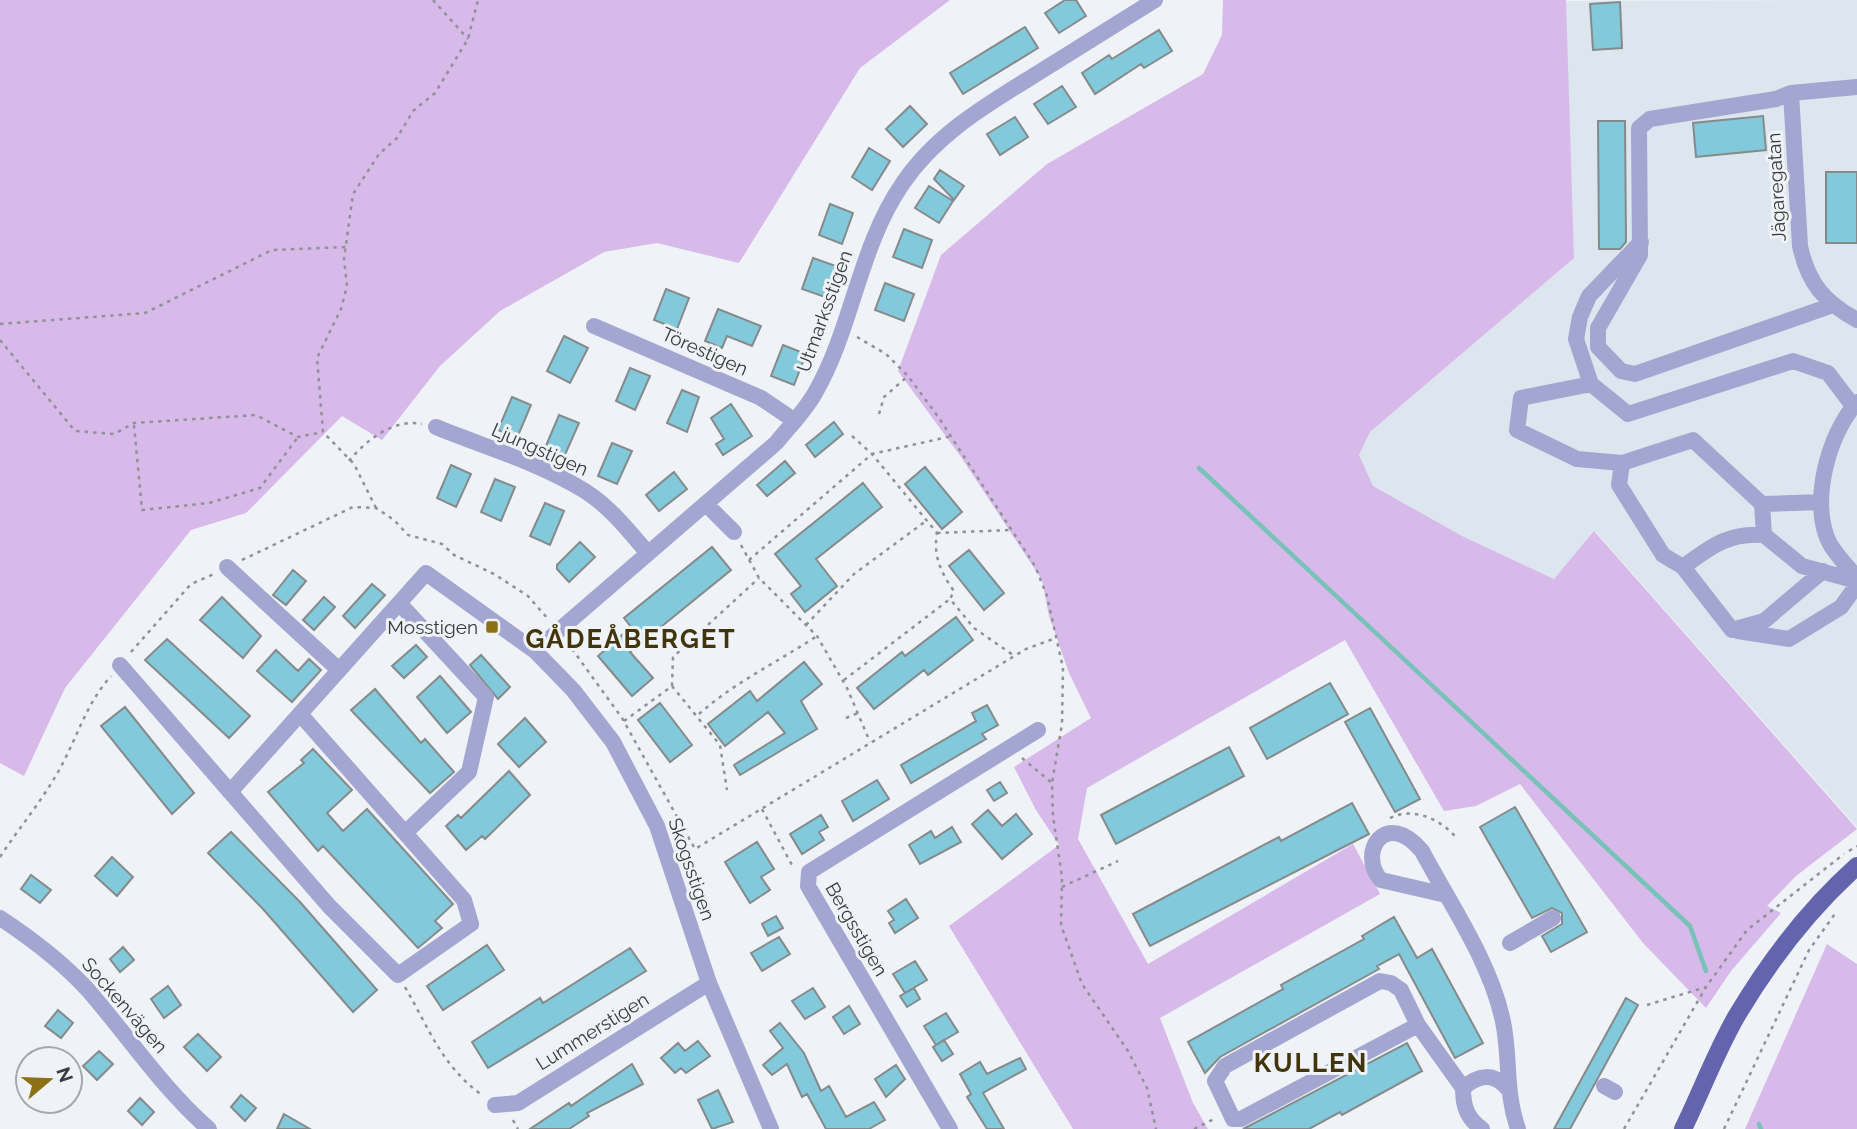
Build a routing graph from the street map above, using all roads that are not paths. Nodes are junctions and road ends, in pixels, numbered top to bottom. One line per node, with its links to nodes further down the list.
1 (1155, 0): 10 (street, Utmarksstigen)
2 (1857, 87): 3 (street)
3 (1791, 93): 4 (street); 5 (street, Jägaregatan)
4 (1641, 242): 5 (street); 8 (street)
5 (1833, 305): 6 (street, Jägaregatan)
6 (1857, 320)
7 (594, 326): 10 (street, Törestigen)
8 (1591, 384): 9 (street); 12 (street)
9 (1855, 404): 13 (street)
10 (794, 421): 14 (street, Utmarksstigen)
11 (436, 427): 18 (street, Ljungstigen)
12 (1622, 463): 15 (street); 20 (street)
13 (1821, 502): 15 (street); 22 (street)
14 (706, 504): 16 (street); 18 (street, Utmarksstigen)
15 (1762, 504): 17 (street)
16 (734, 532)
17 (1764, 535): 20 (street); 21 (street)
18 (646, 552): 25 (street, Utmarksstigen)
19 (227, 567): 27 (street)
20 (1683, 567): 24 (street)
21 (1823, 571): 22 (street); 24 (street)
22 (1857, 581): 24 (street)
23 (399, 603): 25 (street); 27 (street); 31 (street)
24 (1732, 629)
25 (535, 650): 37 (street, Skogsstigen)
26 (120, 665): 30 (street)
27 (339, 670): 28 (street)
28 (300, 714): 30 (street); 31 (street)
29 (1038, 730): 44 (street, Bergsstigen)
30 (230, 792): 31 (street)
31 (405, 833)
32 (1857, 866): 47 (main road)
33 (1446, 895): 33 (street); 40 (street)
34 (0, 918): 43 (street, Sockenvägen)
35 (1553, 918): 36 (street)
36 (1510, 943)
37 (709, 983): 41 (street, Lummerstigen); 42 (street, Skogsstigen)
38 (1418, 1025): 38 (street); 39 (street)
39 (1463, 1088): 40 (street); 45 (street)
40 (1507, 1088): 46 (street)
41 (495, 1105)
42 (767, 1128)
43 (209, 1129)
44 (950, 1129)
45 (1482, 1129)
46 (1518, 1129)
47 (1683, 1129)

